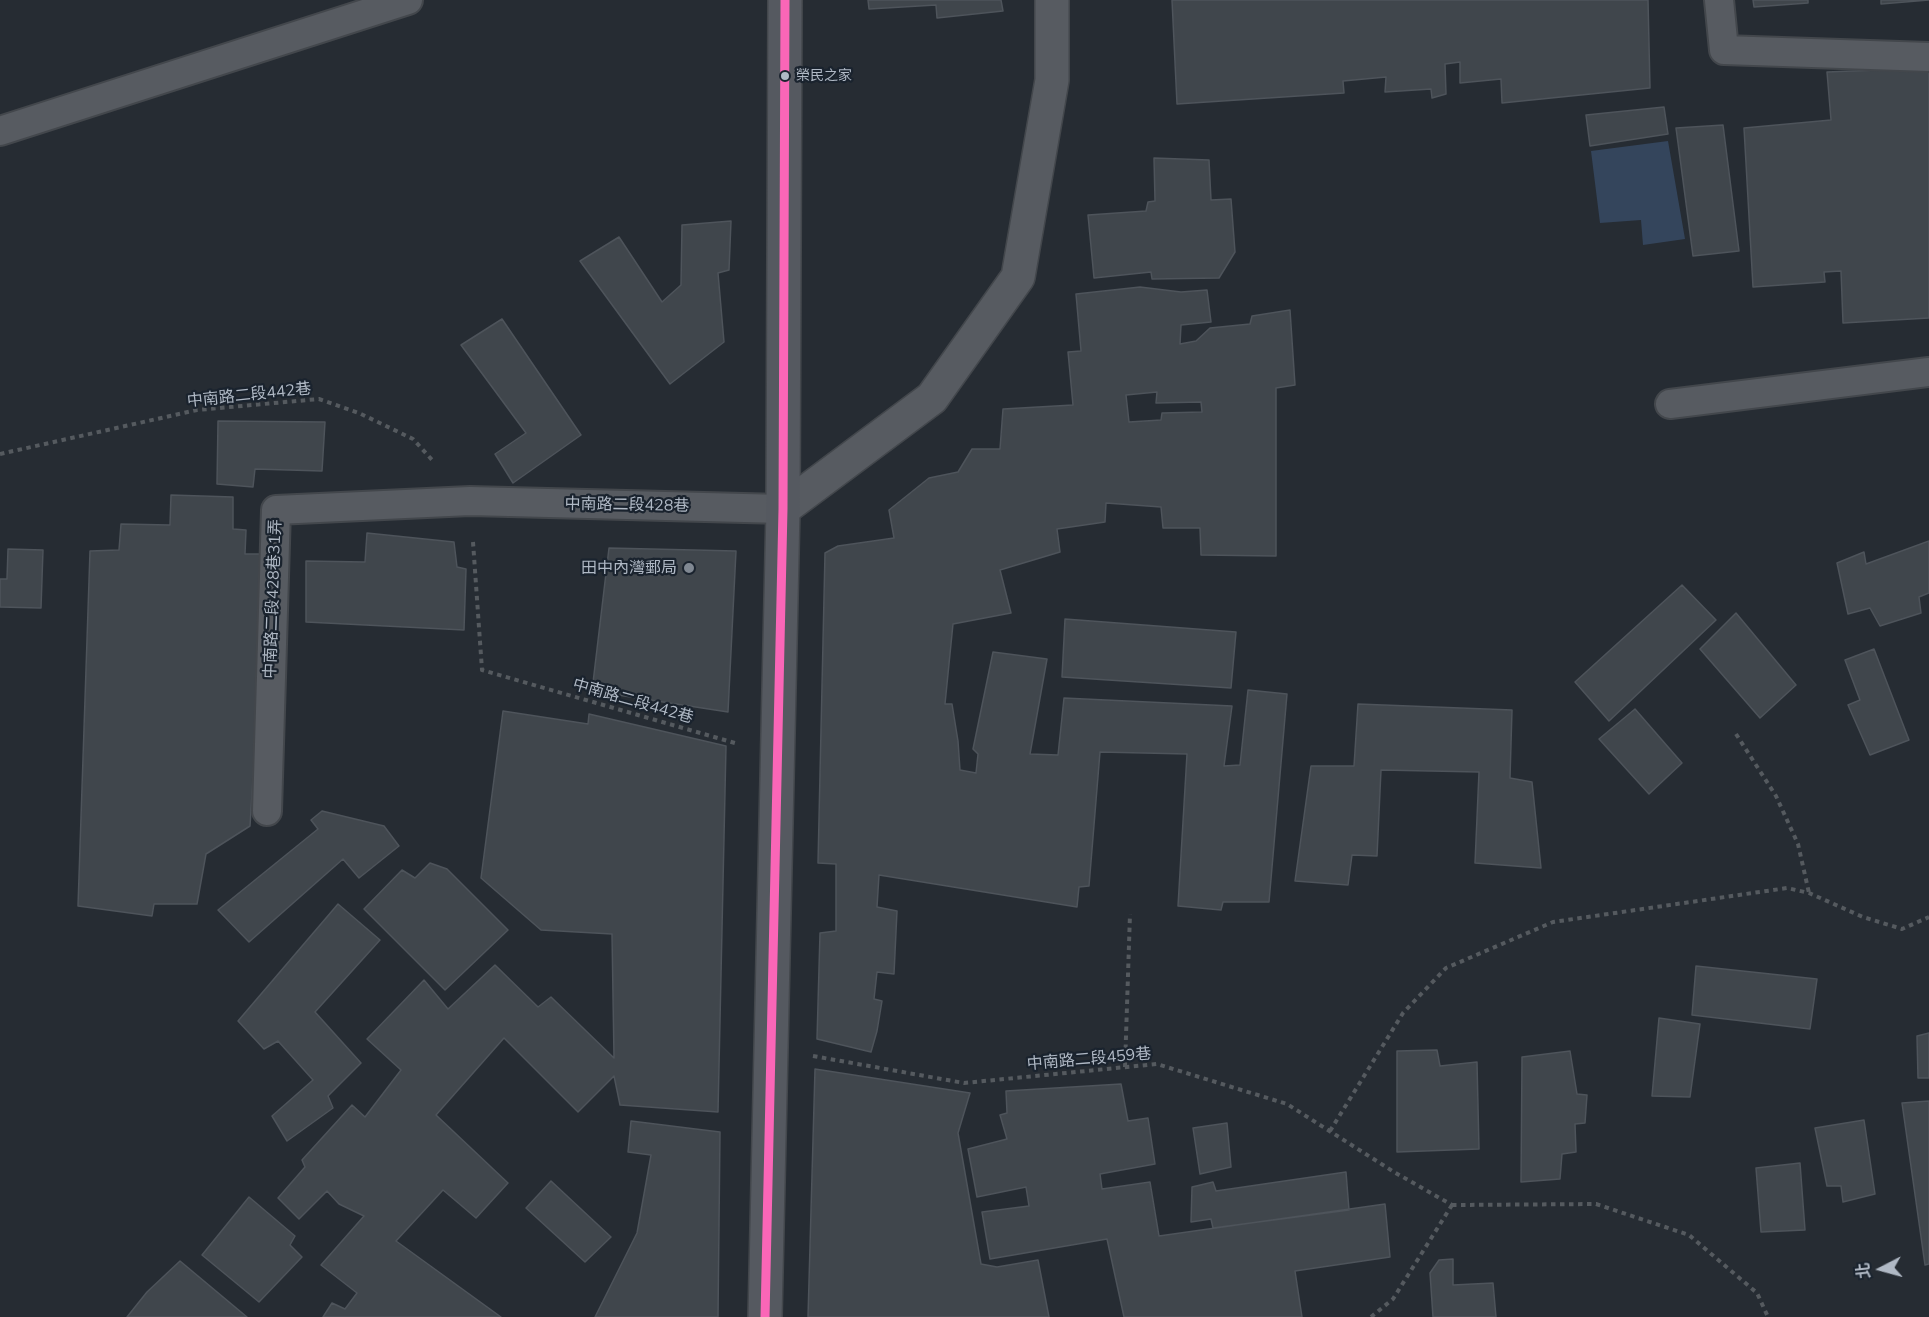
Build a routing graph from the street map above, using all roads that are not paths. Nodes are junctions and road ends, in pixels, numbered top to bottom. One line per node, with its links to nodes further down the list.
1 (408, 0): 6 (lane)
2 (785, 0): 10 (main road)
3 (1052, 0): 10 (street)
4 (1719, 0): 5 (lane)
5 (1929, 57)
6 (0, 131)
7 (1929, 372): 8 (lane)
8 (1670, 404)
9 (470, 501): 10 (lane, 中南路二段428巷); 11 (lane, 中南路二段428巷31弄)
10 (783, 508): 12 (main road)
11 (267, 811)
12 (765, 1317)

